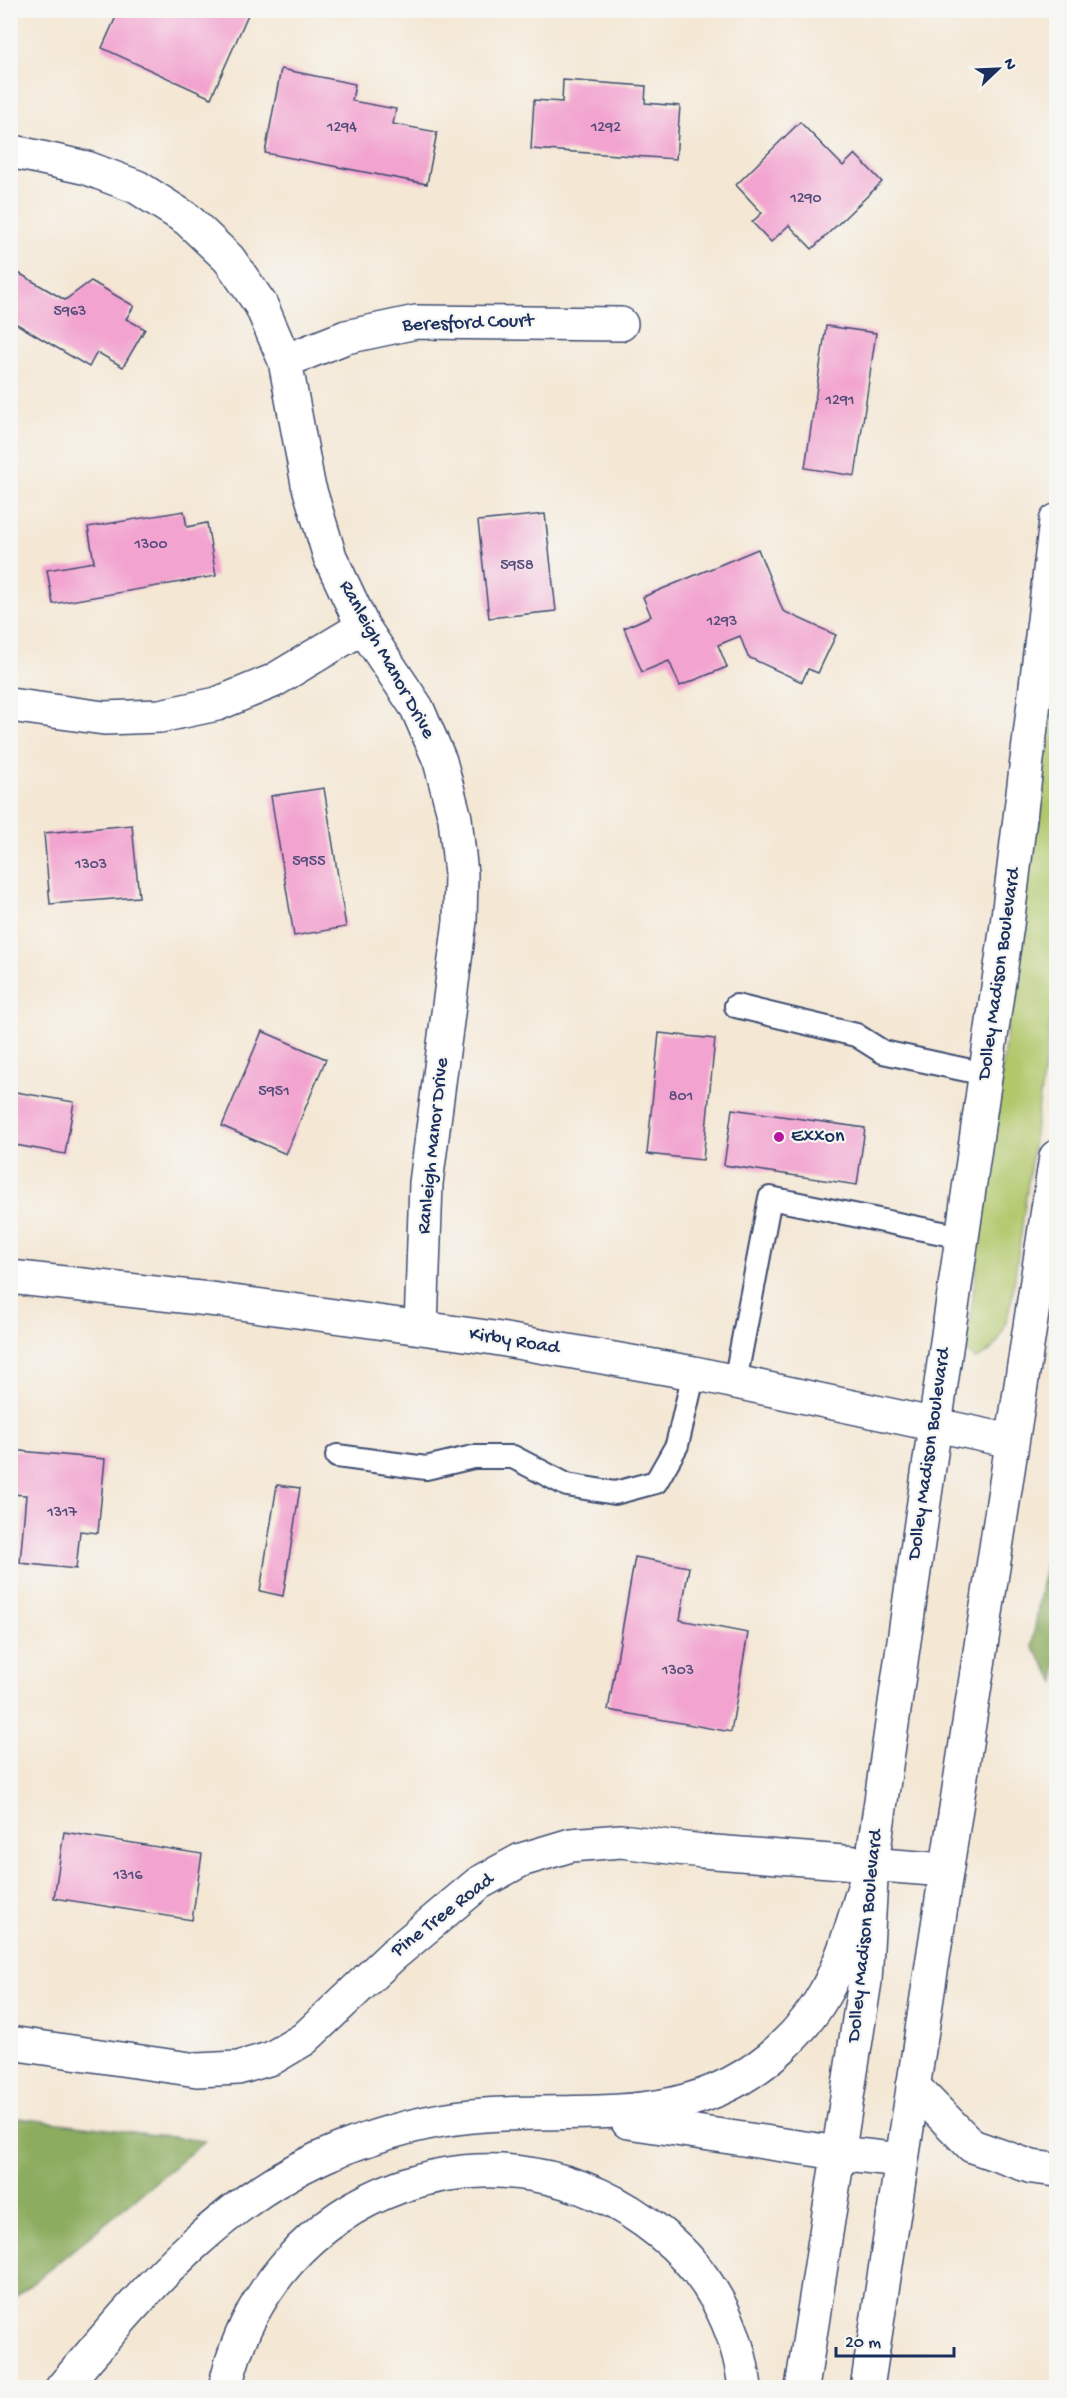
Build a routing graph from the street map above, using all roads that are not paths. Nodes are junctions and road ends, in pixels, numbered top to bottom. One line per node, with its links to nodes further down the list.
1 (10, 152): 3 (main road, Ranleigh Manor Drive)
2 (621, 324): 3 (main road, Beresford Court)
3 (285, 361): 5 (main road, Ranleigh Manor Drive)
4 (1056, 521): 8 (main road, Dolley Madison Boulevard)
5 (363, 627): 6 (main road); 12 (main road, Ranleigh Manor Drive)
6 (10, 705)
7 (736, 1006): 8 (lane)
8 (985, 1074): 10 (main road, Dolley Madison Boulevard)
9 (1056, 1157): 16 (main road)
10 (962, 1237): 14 (lane); 15 (main road, Dolley Madison Boulevard)
11 (10, 1277): 12 (main road, Kirby Road)
12 (421, 1327): 13 (main road, Kirby Road)
13 (694, 1373): 14 (main road, Kirby Road); 17 (lane)
14 (735, 1382): 15 (main road, Kirby Road)
15 (934, 1425): 16 (main road, Kirby Road); 18 (main road, Dolley Madison Boulevard)
16 (1011, 1441): 19 (main road)
17 (337, 1456)
18 (872, 1863): 19 (main road, Pine Tree Road); 20 (main road, Pine Tree Road); 22 (main road); 23 (main road, Dolley Madison Boulevard)
19 (945, 1870): 21 (main road)
20 (10, 2043)
21 (912, 2086): 24 (main road); 25 (main road)
22 (564, 2113): 23 (main road); 26 (main road)
23 (838, 2153): 24 (main road); 29 (main road, Dolley Madison Boulevard)
24 (901, 2160): 30 (main road)
25 (1056, 2170)
26 (62, 2388)
27 (225, 2388): 28 (main road)
28 (745, 2388)
29 (802, 2388)
30 (867, 2388)

